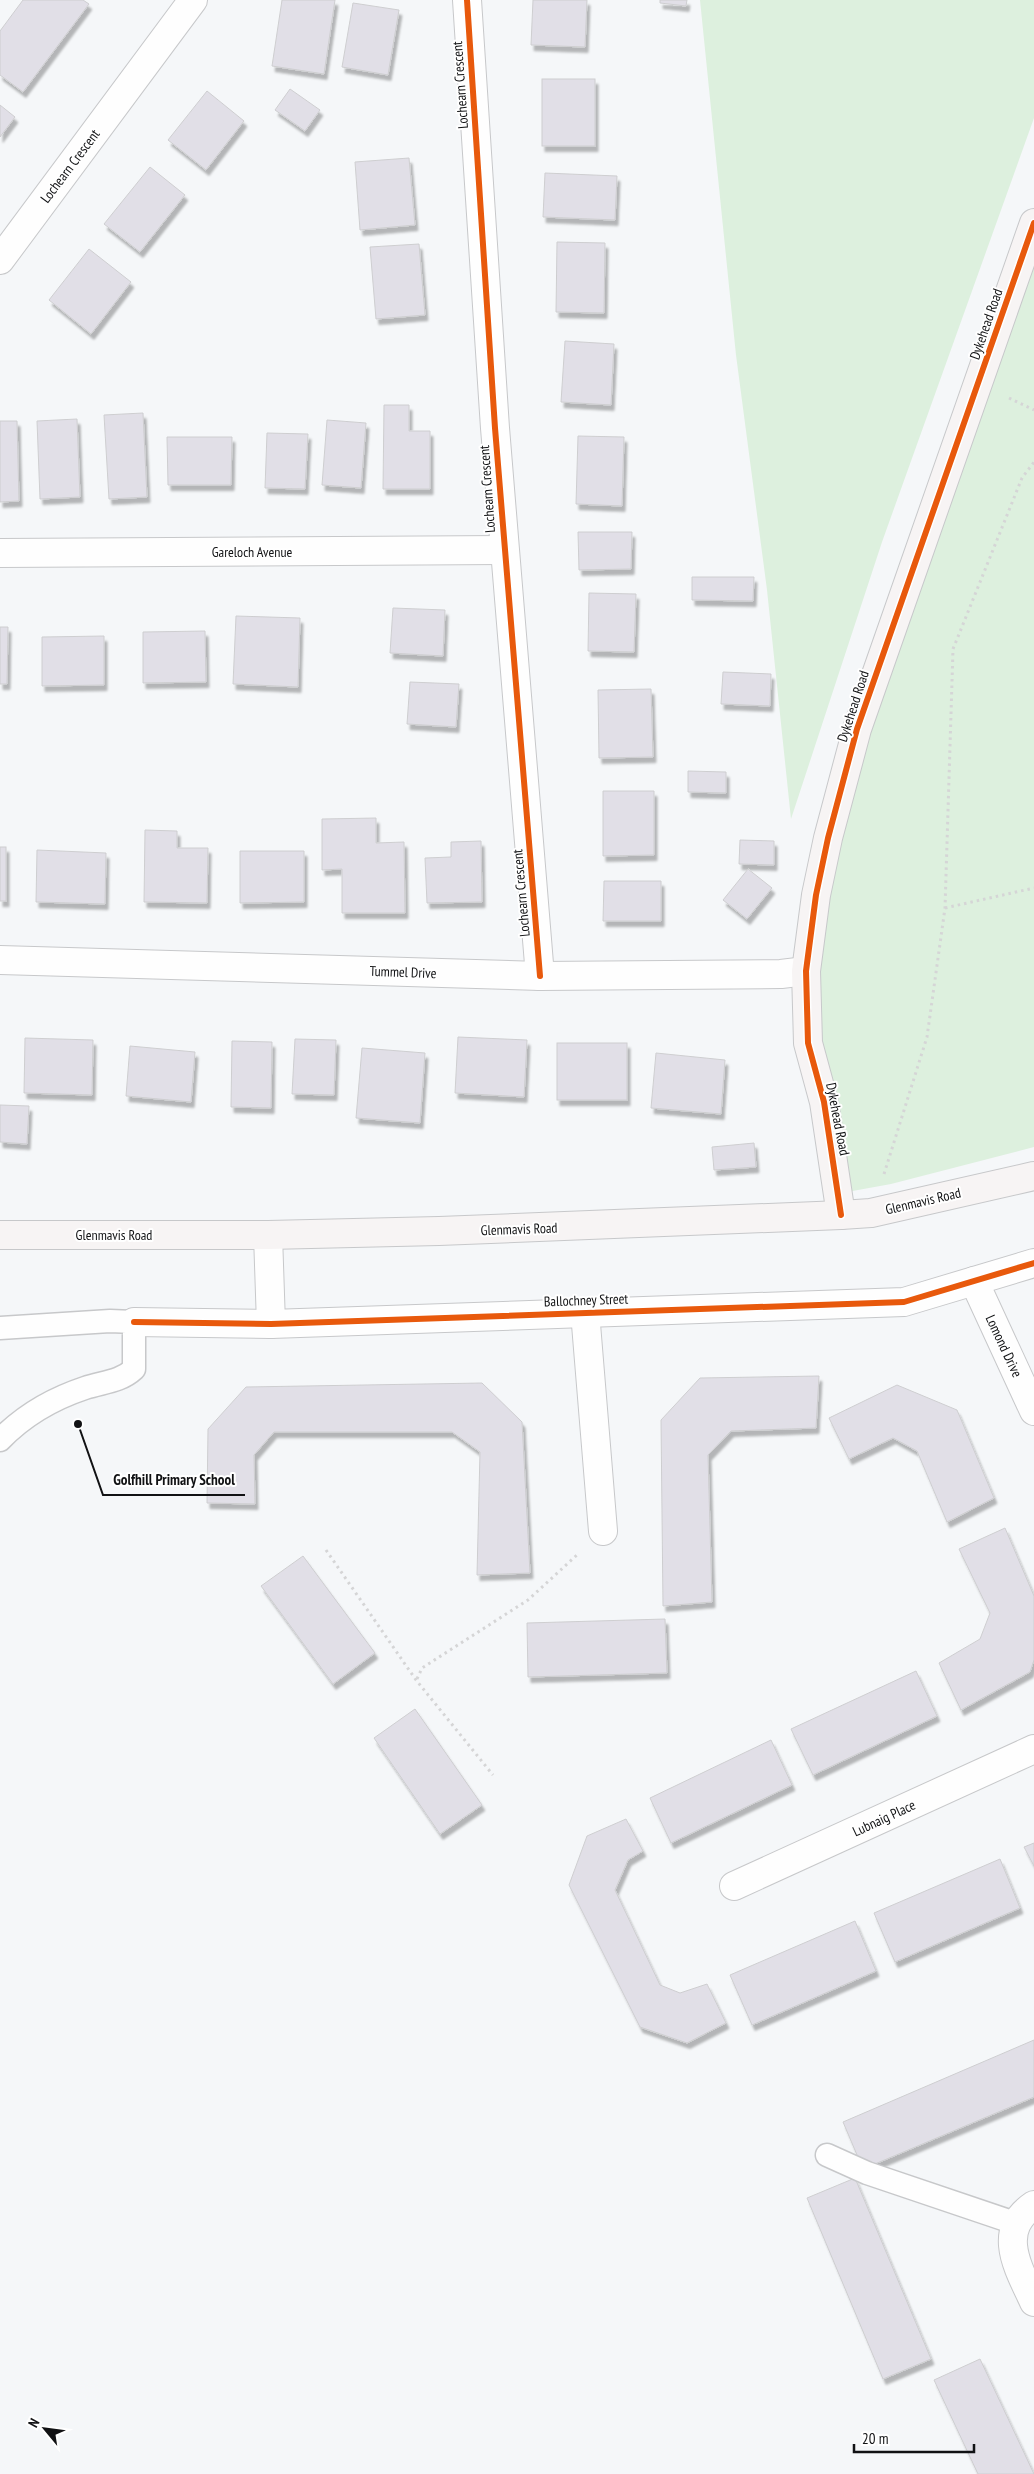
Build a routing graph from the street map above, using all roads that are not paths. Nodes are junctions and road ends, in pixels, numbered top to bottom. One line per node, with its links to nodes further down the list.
1 (193, 0): 4 (street, Lochearn Crescent)
2 (467, 0): 5 (street, Lochearn Crescent)
3 (1034, 223): 8 (main road, Dykehead Road)
4 (0, 260)
5 (504, 550): 6 (street, Gareloch Avenue); 9 (street, Lochearn Crescent)
6 (0, 553)
7 (0, 960): 9 (street, Tummel Drive)
8 (806, 971): 9 (street, Tummel Drive); 11 (main road, Dykehead Road)
9 (540, 976)
10 (1034, 1176): 11 (main road, Glenmavis Road)
11 (842, 1215): 12 (main road, Glenmavis Road)
12 (268, 1234): 13 (main road, Glenmavis Road); 18 (street)
13 (0, 1235)
14 (1034, 1263): 15 (street, Ballochney Street)
15 (974, 1281): 16 (street, Ballochney Street); 20 (street, Lomond Drive)
16 (585, 1312): 18 (street, Ballochney Street); 22 (street, Ballochney Street)
17 (134, 1322): 18 (street, Ballochney Street); 19 (lane); 21 (lane)
18 (272, 1324)
19 (0, 1328)
20 (1034, 1411)
21 (0, 1440)
22 (603, 1531)
23 (1034, 1749): 24 (street, Lubnaig Place)
24 (734, 1886)
25 (827, 2155): 26 (lane)
26 (1024, 2214): 27 (street)
27 (1034, 2302)

